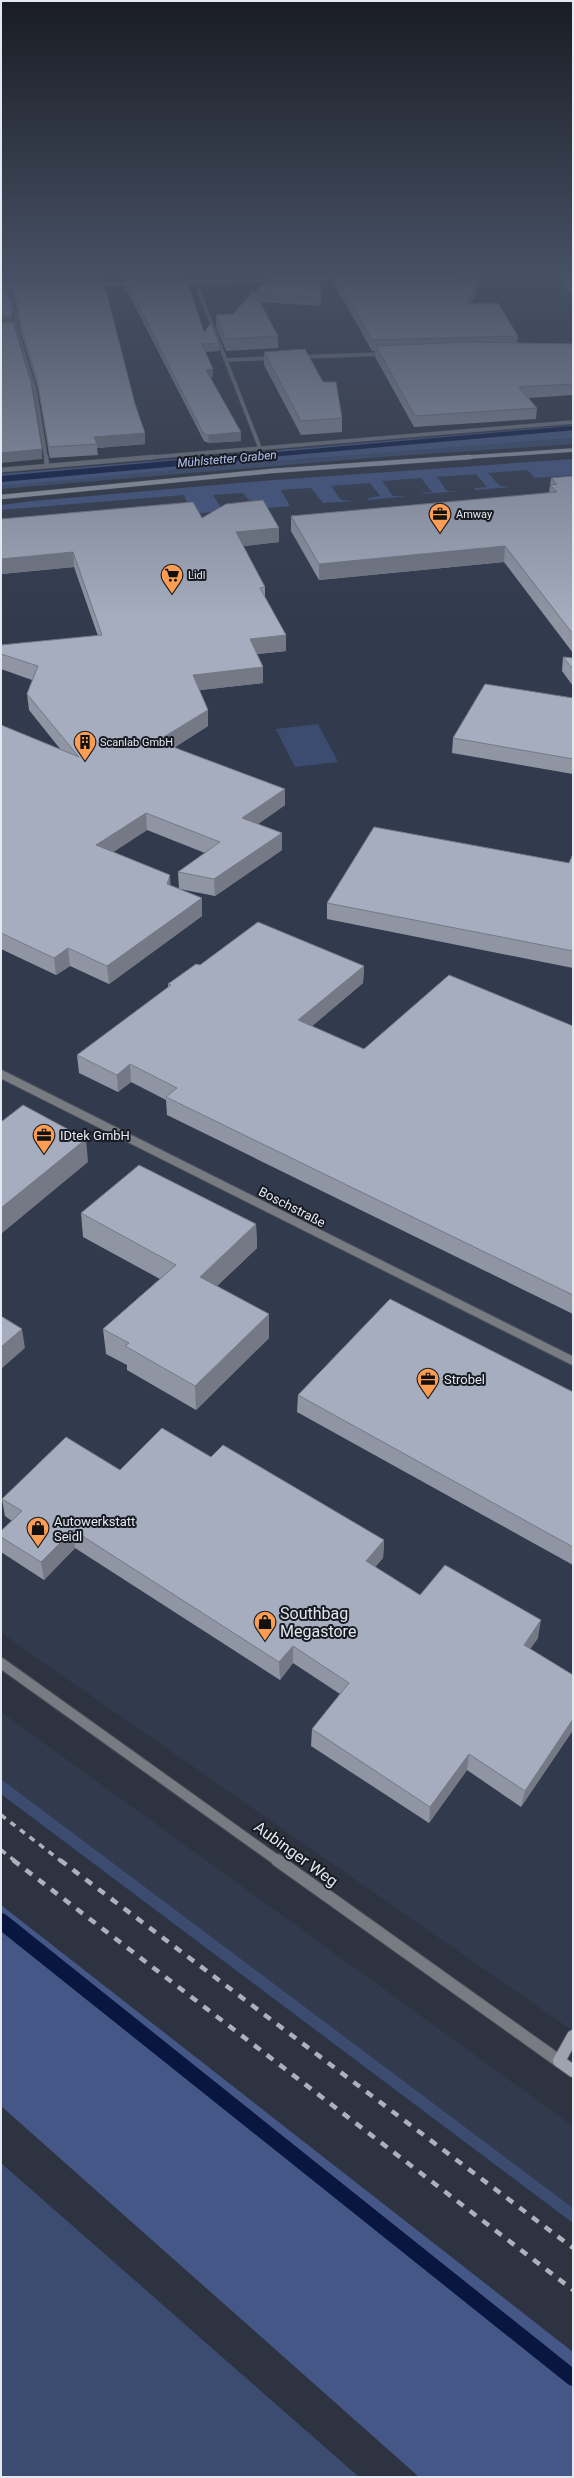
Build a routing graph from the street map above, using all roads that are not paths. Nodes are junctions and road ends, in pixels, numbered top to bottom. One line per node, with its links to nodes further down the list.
1 (35, 389): 6 (street)
2 (236, 389): 4 (street)
3 (573, 422): 4 (street)
4 (260, 448): 6 (street)
5 (573, 450): 8 (street)
6 (47, 466): 7 (street)
7 (1, 470)
8 (1, 497)
9 (1, 1074): 10 (street, Boschstraße)
10 (573, 1361)
11 (1, 1663): 13 (street, Aubinger Weg)
12 (573, 2036): 13 (street)
13 (559, 2061): 14 (street, Aubinger Weg)
14 (573, 2071)

